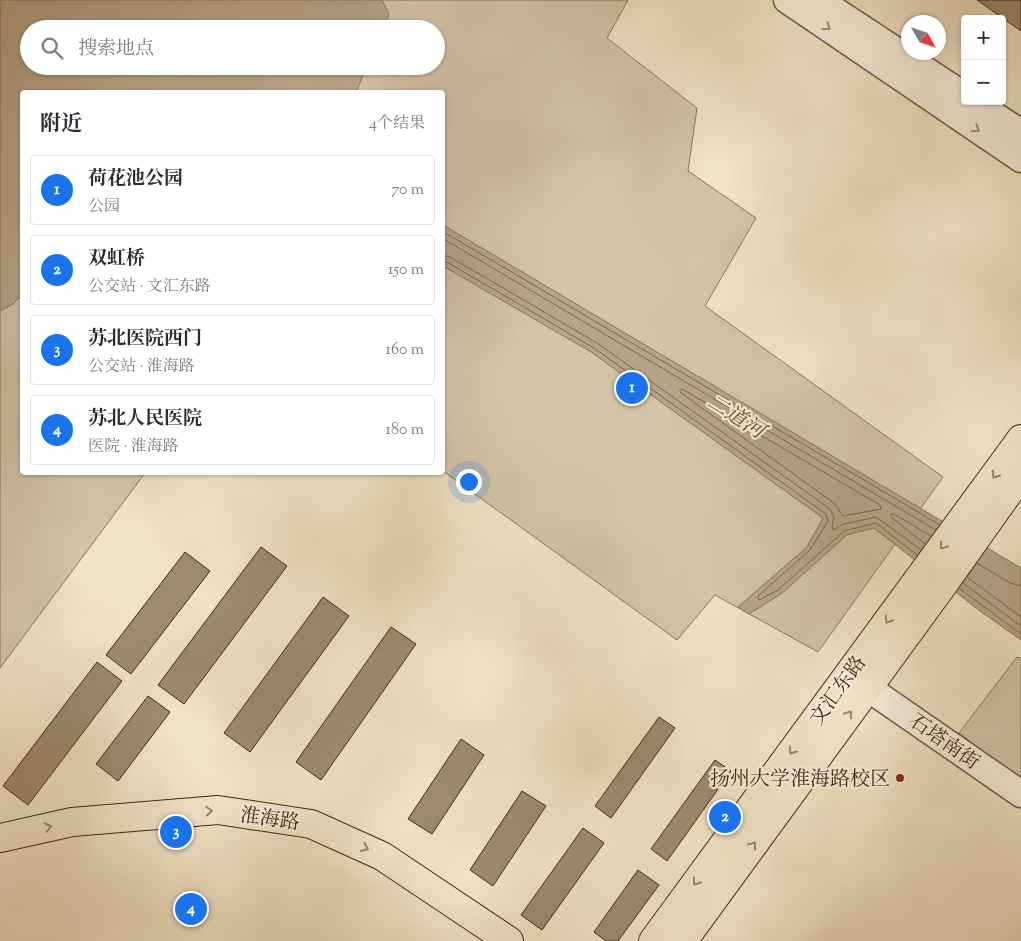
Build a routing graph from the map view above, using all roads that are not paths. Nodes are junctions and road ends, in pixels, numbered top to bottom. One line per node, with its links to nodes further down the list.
1 (787, 0): 6 (street, one-way to 6)
2 (819, 0): 3 (street)
3 (961, 93)
4 (979, 105): 5 (street)
5 (1021, 133)
6 (1021, 160)
7 (1021, 439): 9 (main road, 文汇东路, one-way to 9)
8 (1021, 475): 9 (main road, 文汇东路)
9 (978, 516): 10 (main road, 文汇东路)
10 (927, 586): 11 (main road, 文汇东路); 15 (main road, 文汇东路, one-way to 15)
11 (868, 688): 12 (street, 石塔南街); 16 (main road, 文汇东路, one-way to 11)
12 (1021, 794)
13 (0, 838): 14 (main road, 淮海路, one-way to 14)
14 (509, 941)
15 (653, 941)
16 (683, 941)

